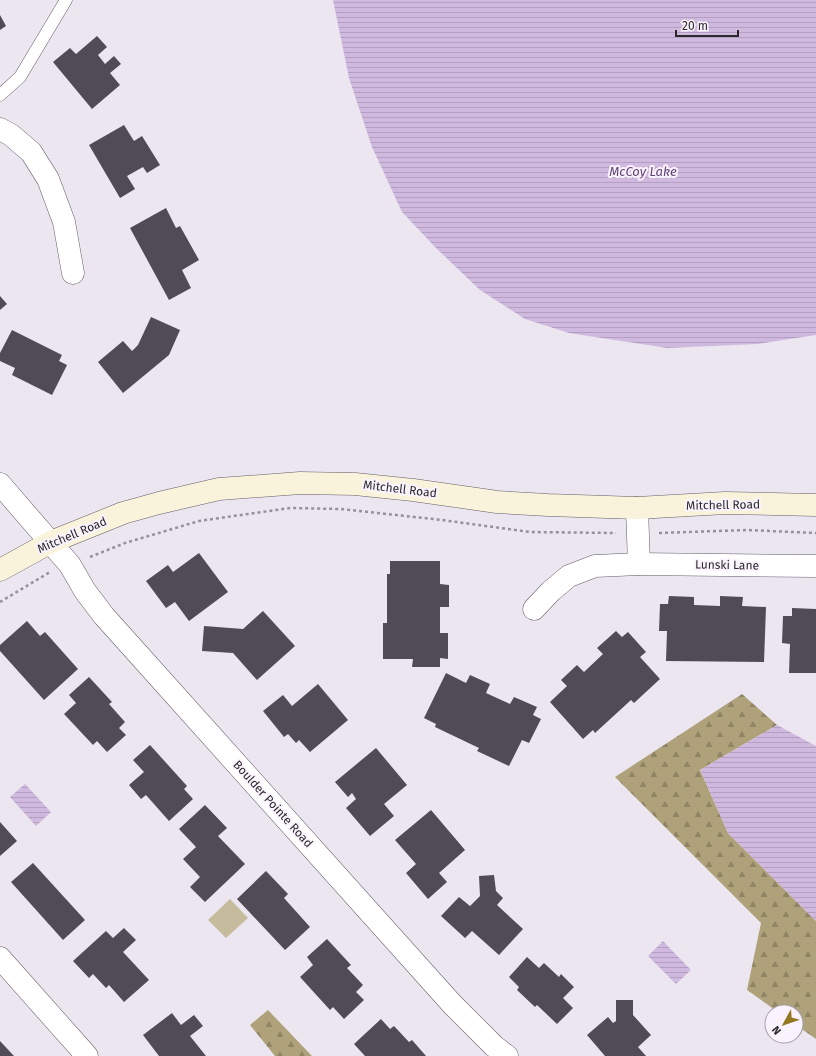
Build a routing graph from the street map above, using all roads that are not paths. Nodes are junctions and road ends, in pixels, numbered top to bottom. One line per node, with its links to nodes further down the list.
1 (66, 0): 2 (lane)
2 (0, 95)
3 (0, 129): 4 (street)
4 (73, 273)
5 (0, 484): 8 (street, Boulder Pointe Road)
6 (816, 505): 7 (main road, Mitchell Road)
7 (637, 508): 8 (main road, Mitchell Road); 9 (street)
8 (51, 542): 11 (main road, Mitchell Road); 15 (street, Boulder Pointe Road)
9 (639, 564): 10 (street, Lunski Lane); 12 (street, Lunski Lane)
10 (816, 566)
11 (0, 570)
12 (534, 609)
13 (0, 958): 14 (street)
14 (87, 1056)
15 (506, 1056)

